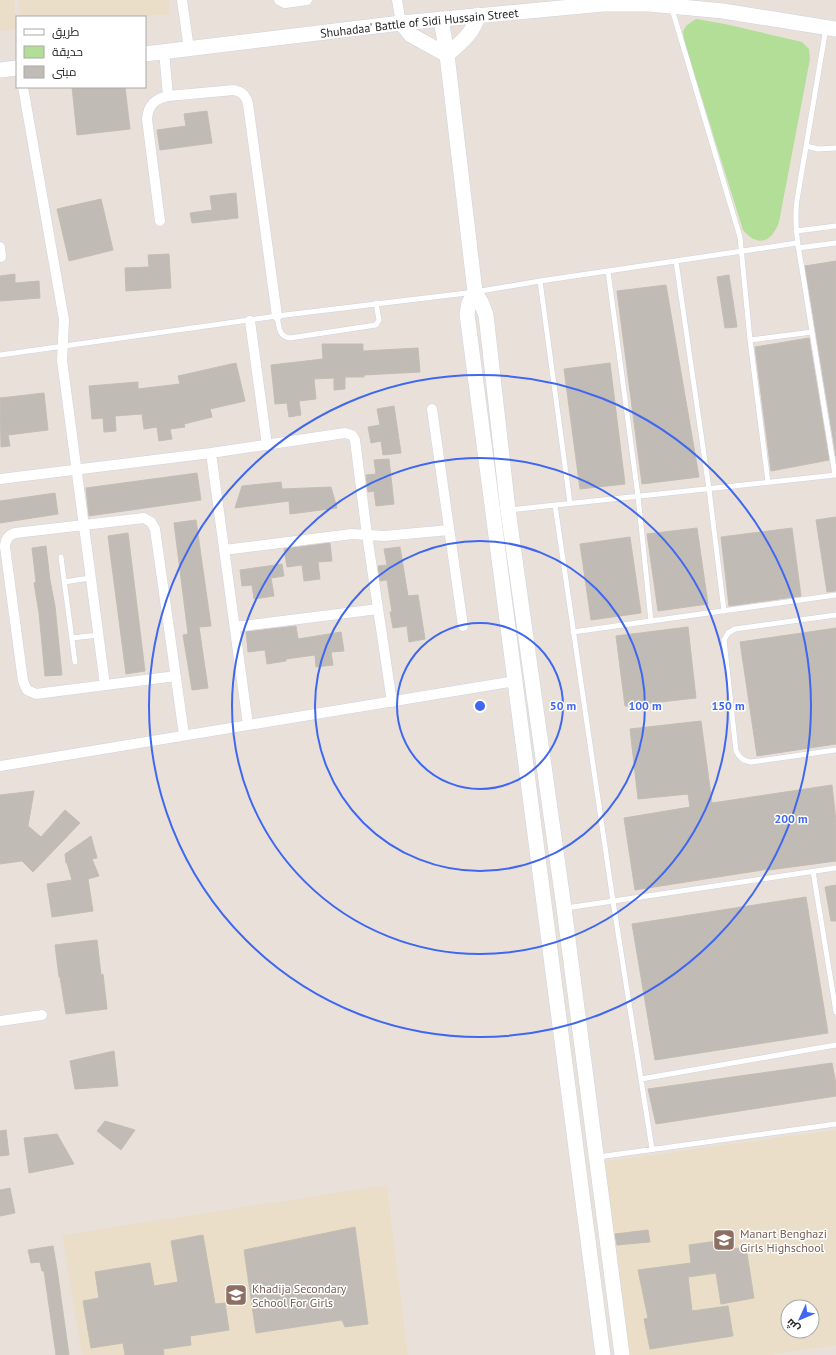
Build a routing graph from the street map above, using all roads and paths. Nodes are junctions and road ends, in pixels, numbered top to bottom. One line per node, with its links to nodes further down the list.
1 (182, 0): 11 (street)
2 (279, 0): 3 (street)
3 (307, 0)
4 (397, 0): 9 (street)
5 (602, 2): 6 (main road, Shuhadaa' Battle of Sidi Hussain Street); 7 (main road, Shuhadaa' Battle of Sidi Hussain Street)
6 (672, 6): 10 (main road, Shuhadaa' Battle of Sidi Hussain Street); 26 (lane)
7 (478, 15): 8 (main road, Shuhadaa' Battle of Sidi Hussain Street); 14 (main road)
8 (441, 19): 9 (main road, Shuhadaa' Battle of Sidi Hussain Street); 14 (main road)
9 (401, 23): 11 (main road, Shuhadaa' Battle of Sidi Hussain Street); 14 (main road)
10 (831, 28): 19 (lane)
11 (189, 49): 12 (main road, Shuhadaa' Battle of Sidi Hussain Street)
12 (164, 51): 13 (main road, Shuhadaa' Battle of Sidi Hussain Street); 18 (street)
13 (146, 54)
14 (447, 55): 30 (main road)
15 (16, 68): 16 (main road)
16 (0, 70)
17 (23, 88): 36 (street)
18 (168, 96): 21 (street); 32 (street)
19 (806, 146): 20 (lane); 23 (lane)
20 (836, 148)
21 (160, 221)
22 (836, 226): 23 (lane)
23 (796, 231): 25 (lane)
24 (836, 243): 25 (lane)
25 (797, 246): 26 (lane); 34 (lane)
26 (742, 250): 27 (lane); 35 (lane)
27 (676, 261): 28 (lane); 45 (lane)
28 (608, 271): 29 (lane); 46 (lane)
29 (540, 281): 30 (lane); 47 (lane)
30 (475, 292): 31 (lane); 49 (main road); 69 (main road)
31 (376, 303): 32 (lane); 32 (lane)
32 (277, 316): 33 (lane)
33 (250, 321): 36 (lane); 39 (street)
34 (812, 332): 35 (lane); 42 (lane)
35 (750, 340): 44 (lane)
36 (62, 347): 37 (lane); 41 (street)
37 (0, 355)
38 (432, 409): 51 (street)
39 (267, 445): 40 (street); 52 (street)
40 (211, 453): 41 (street); 53 (street)
41 (77, 469): 43 (street); 50 (street)
42 (835, 475): 44 (lane)
43 (0, 479)
44 (768, 482): 45 (lane)
45 (709, 488): 46 (lane); 59 (lane)
46 (638, 496): 47 (lane); 61 (lane)
47 (570, 503): 48 (lane)
48 (555, 505): 49 (lane); 64 (lane)
49 (508, 510): 79 (main road)
50 (83, 525): 55 (street); 68 (street); 70 (street)
51 (449, 530): 52 (street); 62 (street)
52 (367, 535): 53 (street); 58 (street)
53 (224, 550): 63 (street)
54 (61, 557): 56 (lane)
55 (90, 578): 56 (lane); 65 (street)
56 (64, 582): 66 (lane)
57 (836, 595): 59 (lane)
58 (378, 608): 63 (street); 71 (street)
59 (724, 610): 61 (lane)
60 (836, 615): 74 (lane)
61 (651, 621): 64 (lane)
62 (463, 626)
63 (235, 627): 72 (street)
64 (573, 632): 78 (lane)
65 (98, 635): 66 (lane); 70 (street)
66 (72, 638): 67 (lane)
67 (75, 662)
68 (176, 676): 70 (street); 73 (street)
69 (515, 681): 71 (street); 88 (main road)
70 (105, 685)
71 (392, 702): 72 (street)
72 (248, 725): 73 (street)
73 (184, 736): 75 (street)
74 (836, 750)
75 (0, 766)
76 (836, 868): 77 (lane)
77 (813, 871): 78 (lane); 80 (lane)
78 (613, 901): 79 (lane); 84 (lane)
79 (564, 908): 87 (main road)
80 (836, 1012)
81 (42, 1015): 82 (street)
82 (0, 1020)
83 (836, 1045): 84 (lane)
84 (641, 1078): 86 (lane)
85 (836, 1124): 86 (lane)
86 (652, 1149): 87 (lane)
87 (595, 1157): 89 (main road)
88 (603, 1355)
89 (622, 1355)

